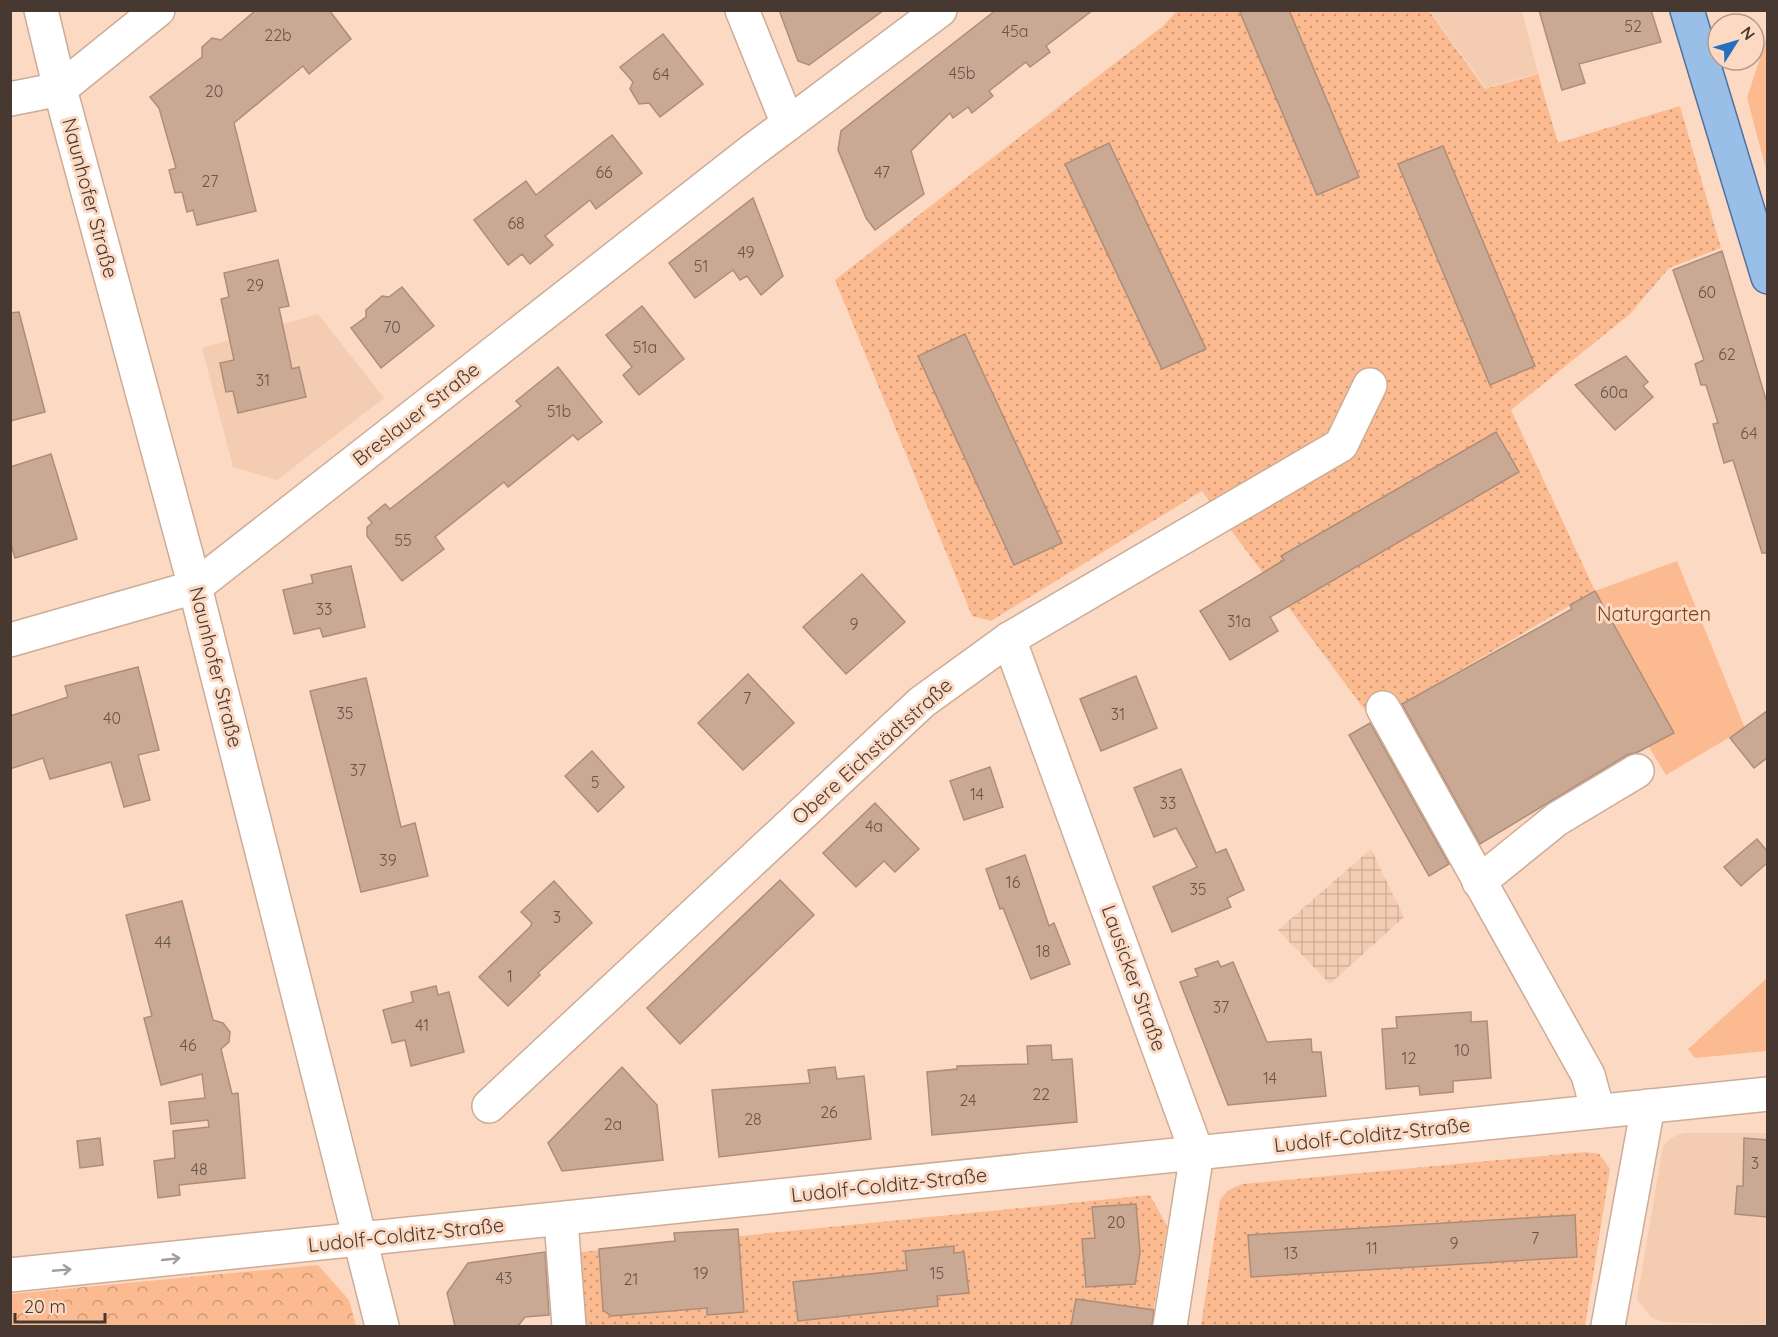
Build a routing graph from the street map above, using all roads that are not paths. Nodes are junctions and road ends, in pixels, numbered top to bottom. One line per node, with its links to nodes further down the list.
1 (41, 10): 6 (street, Naunhofer Straße)
2 (158, 10): 6 (street)
3 (742, 10): 8 (street)
4 (940, 10): 8 (street, Breslauer Straße)
5 (1692, 13): 9 (main road)
6 (60, 89): 7 (street); 11 (street, Naunhofer Straße)
7 (10, 99)
8 (788, 124): 11 (street, Breslauer Straße)
9 (1767, 277)
10 (1370, 385): 12 (street, Obere Eichstädtstraße)
11 (195, 587): 13 (street, Breslauer Straße); 23 (street, Naunhofer Straße)
12 (1009, 639): 18 (street, Obere Eichstädtstraße); 21 (street, Lausicker Straße)
13 (10, 640)
14 (1383, 708): 16 (street)
15 (1637, 771): 16 (street)
16 (1479, 882): 20 (street)
17 (1767, 1094): 19 (street, Ludolf-Colditz-Straße)
18 (489, 1106)
19 (1648, 1106): 20 (street, Ludolf-Colditz-Straße); 28 (street)
20 (1598, 1112): 21 (street, Ludolf-Colditz-Straße)
21 (1197, 1153): 22 (street, Ludolf-Colditz-Straße); 27 (street, Lausicker Straße)
22 (561, 1220): 23 (street, Ludolf-Colditz-Straße); 26 (street)
23 (361, 1240): 24 (street, Ludolf-Colditz-Straße, one-way to 23); 25 (street, Naunhofer Straße)
24 (10, 1275)
25 (382, 1326)
26 (569, 1326)
27 (1170, 1326)
28 (1608, 1326)

